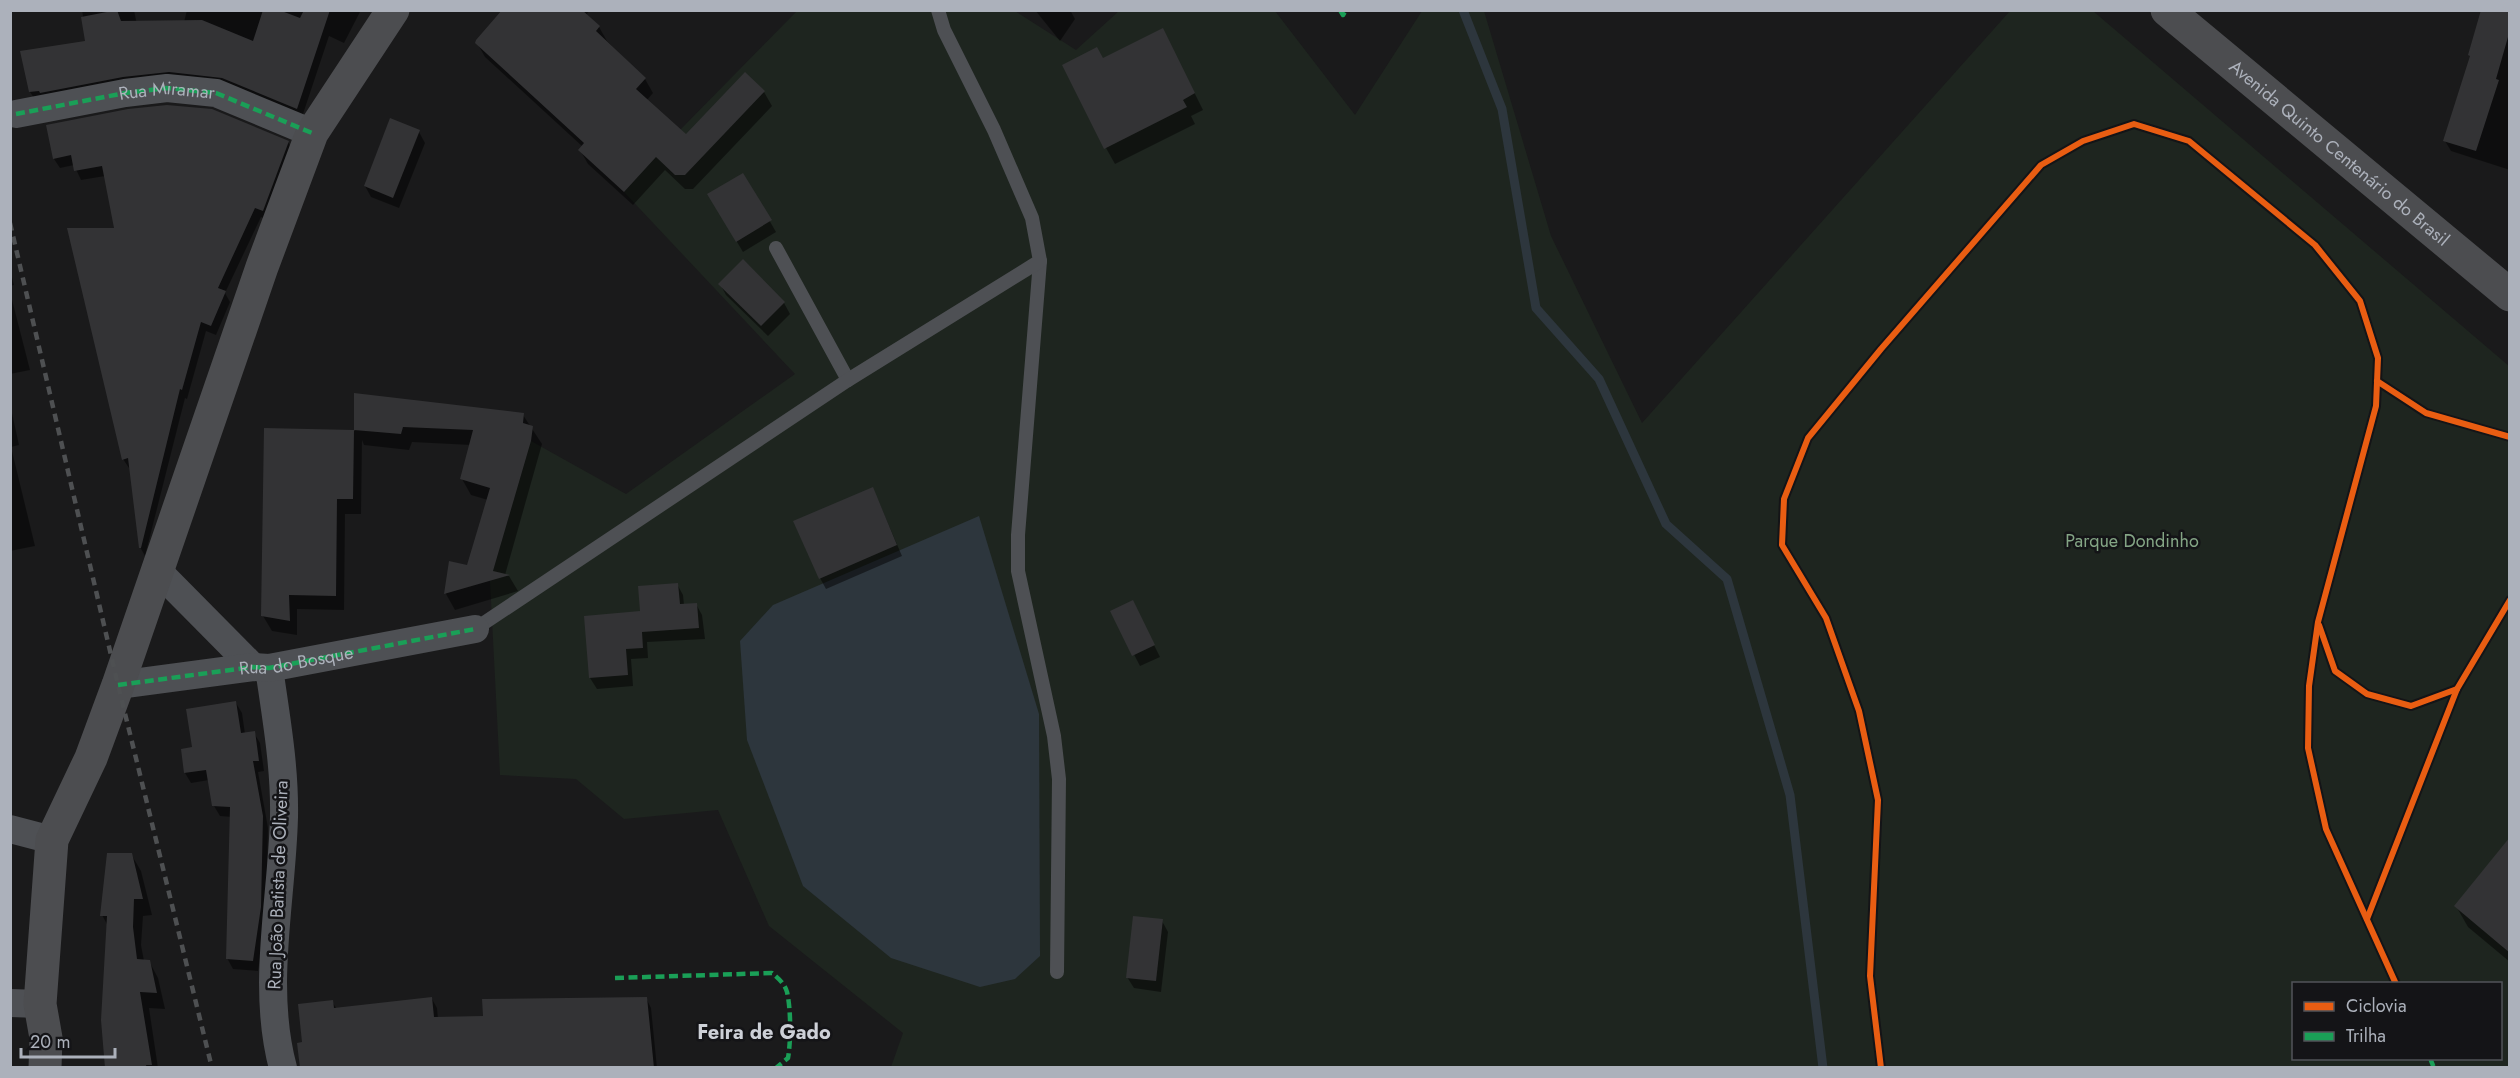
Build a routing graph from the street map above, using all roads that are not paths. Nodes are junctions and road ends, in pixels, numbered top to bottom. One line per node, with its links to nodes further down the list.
1 (393, 10): 5 (main road)
2 (938, 10): 7 (lane)
3 (2167, 10): 8 (main road, Avenida Quinto Centenário do Brasil)
4 (16, 114): 5 (street, Rua Miramar)
5 (312, 133): 10 (main road)
6 (776, 248): 9 (lane)
7 (1040, 261): 9 (lane); 16 (lane)
8 (2510, 295)
9 (848, 380): 11 (lane)
10 (156, 569): 12 (street); 13 (main road)
11 (475, 629): 12 (street, Rua do Bosque)
12 (261, 667): 13 (street, Rua do Bosque); 19 (street, Rua João Batista de Oliveira)
13 (118, 685): 15 (main road)
14 (10, 829): 15 (street)
15 (52, 840): 17 (main road)
16 (1057, 972)
17 (25, 1004): 18 (main road)
18 (45, 1068)
19 (283, 1068)

